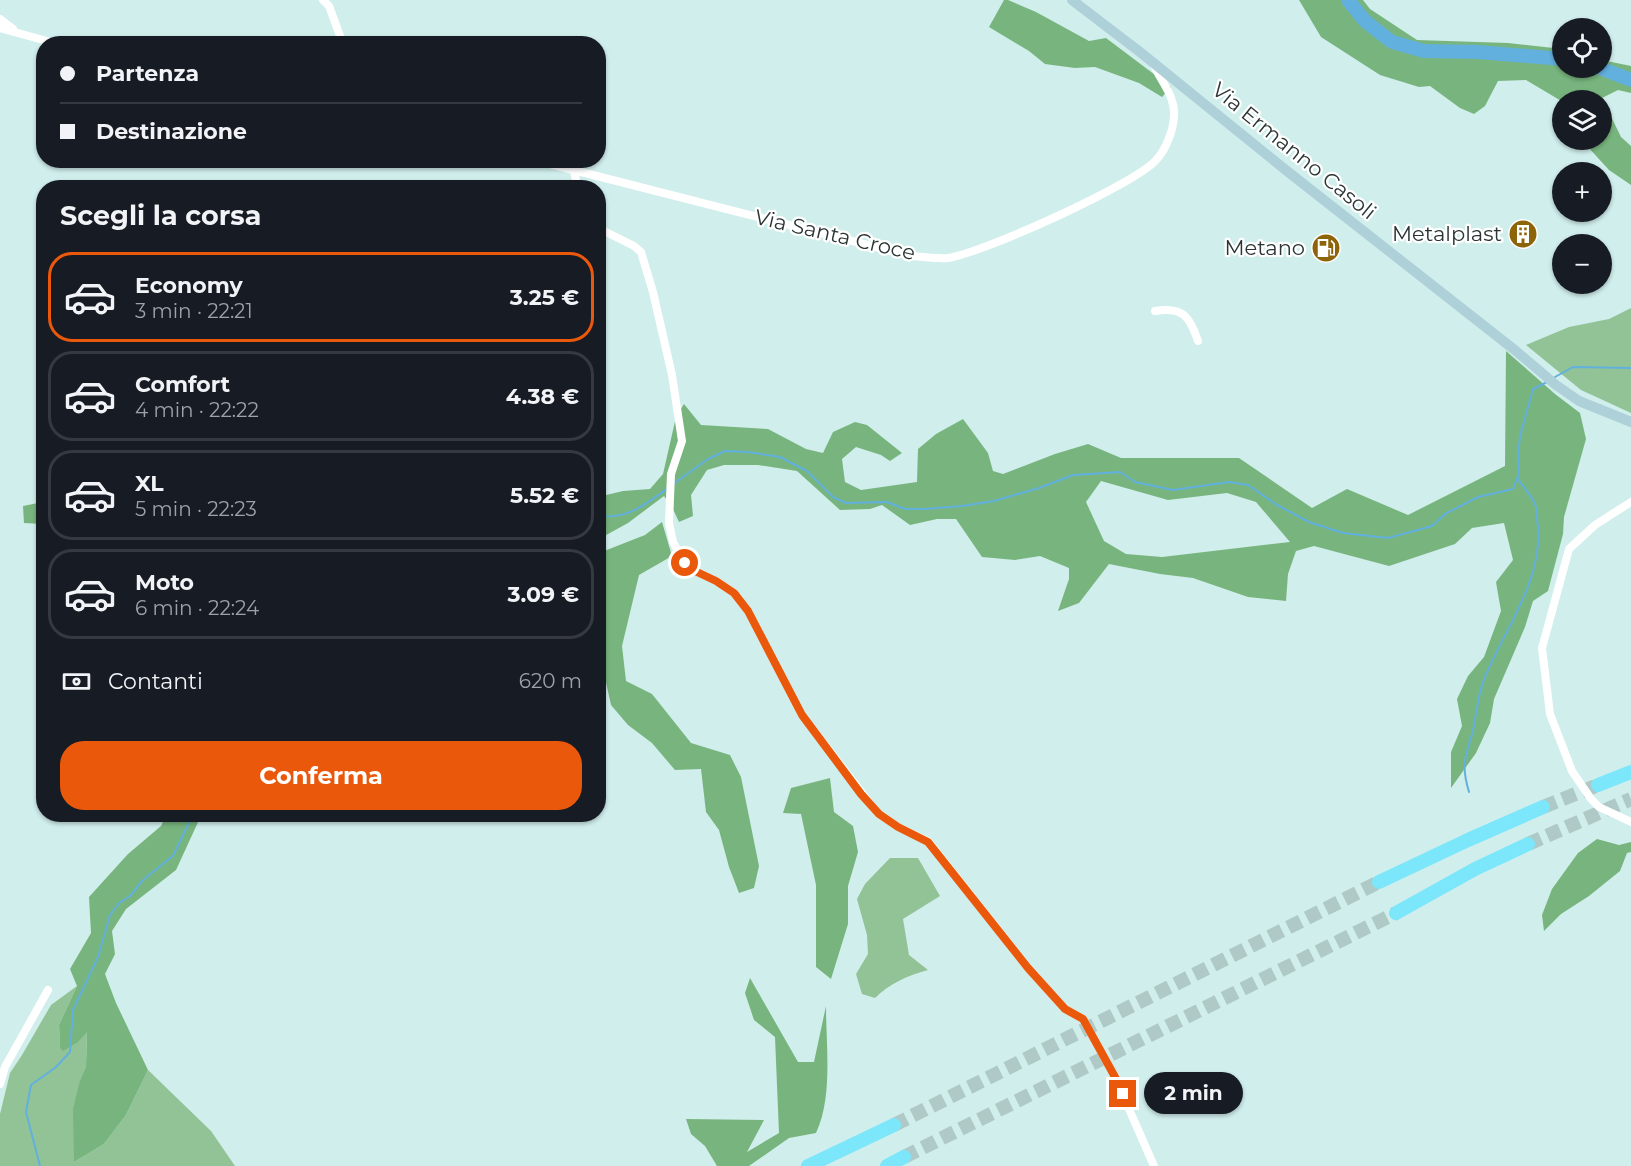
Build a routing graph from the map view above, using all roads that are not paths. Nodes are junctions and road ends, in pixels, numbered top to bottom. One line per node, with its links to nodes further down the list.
1 (323, 0): 6 (street)
2 (1071, 0): 8 (main road, Via Ermanno Casoli)
3 (0, 19): 5 (street)
4 (0, 28): 5 (street)
5 (16, 32): 7 (street)
6 (340, 36)
7 (36, 38)
8 (1153, 62): 10 (street, Via Santa Croce); 15 (main road, Via Ermanno Casoli)
9 (563, 168): 10 (street, Via Santa Croce)
10 (574, 172): 11 (street)
11 (576, 180)
12 (606, 232): 30 (street)
13 (1155, 311): 14 (street)
14 (1198, 341)
15 (1631, 422)
16 (1631, 502): 20 (street)
17 (1631, 772): 18 (highway)
18 (1598, 785)
19 (1543, 807): 22 (highway)
20 (1631, 822)
21 (1528, 844): 23 (highway)
22 (1379, 882)
23 (1396, 914)
24 (48, 990): 25 (street)
25 (0, 1084)
26 (894, 1125): 28 (highway)
27 (904, 1157): 29 (highway)
28 (807, 1166)
29 (887, 1166)
30 (1154, 1166)

